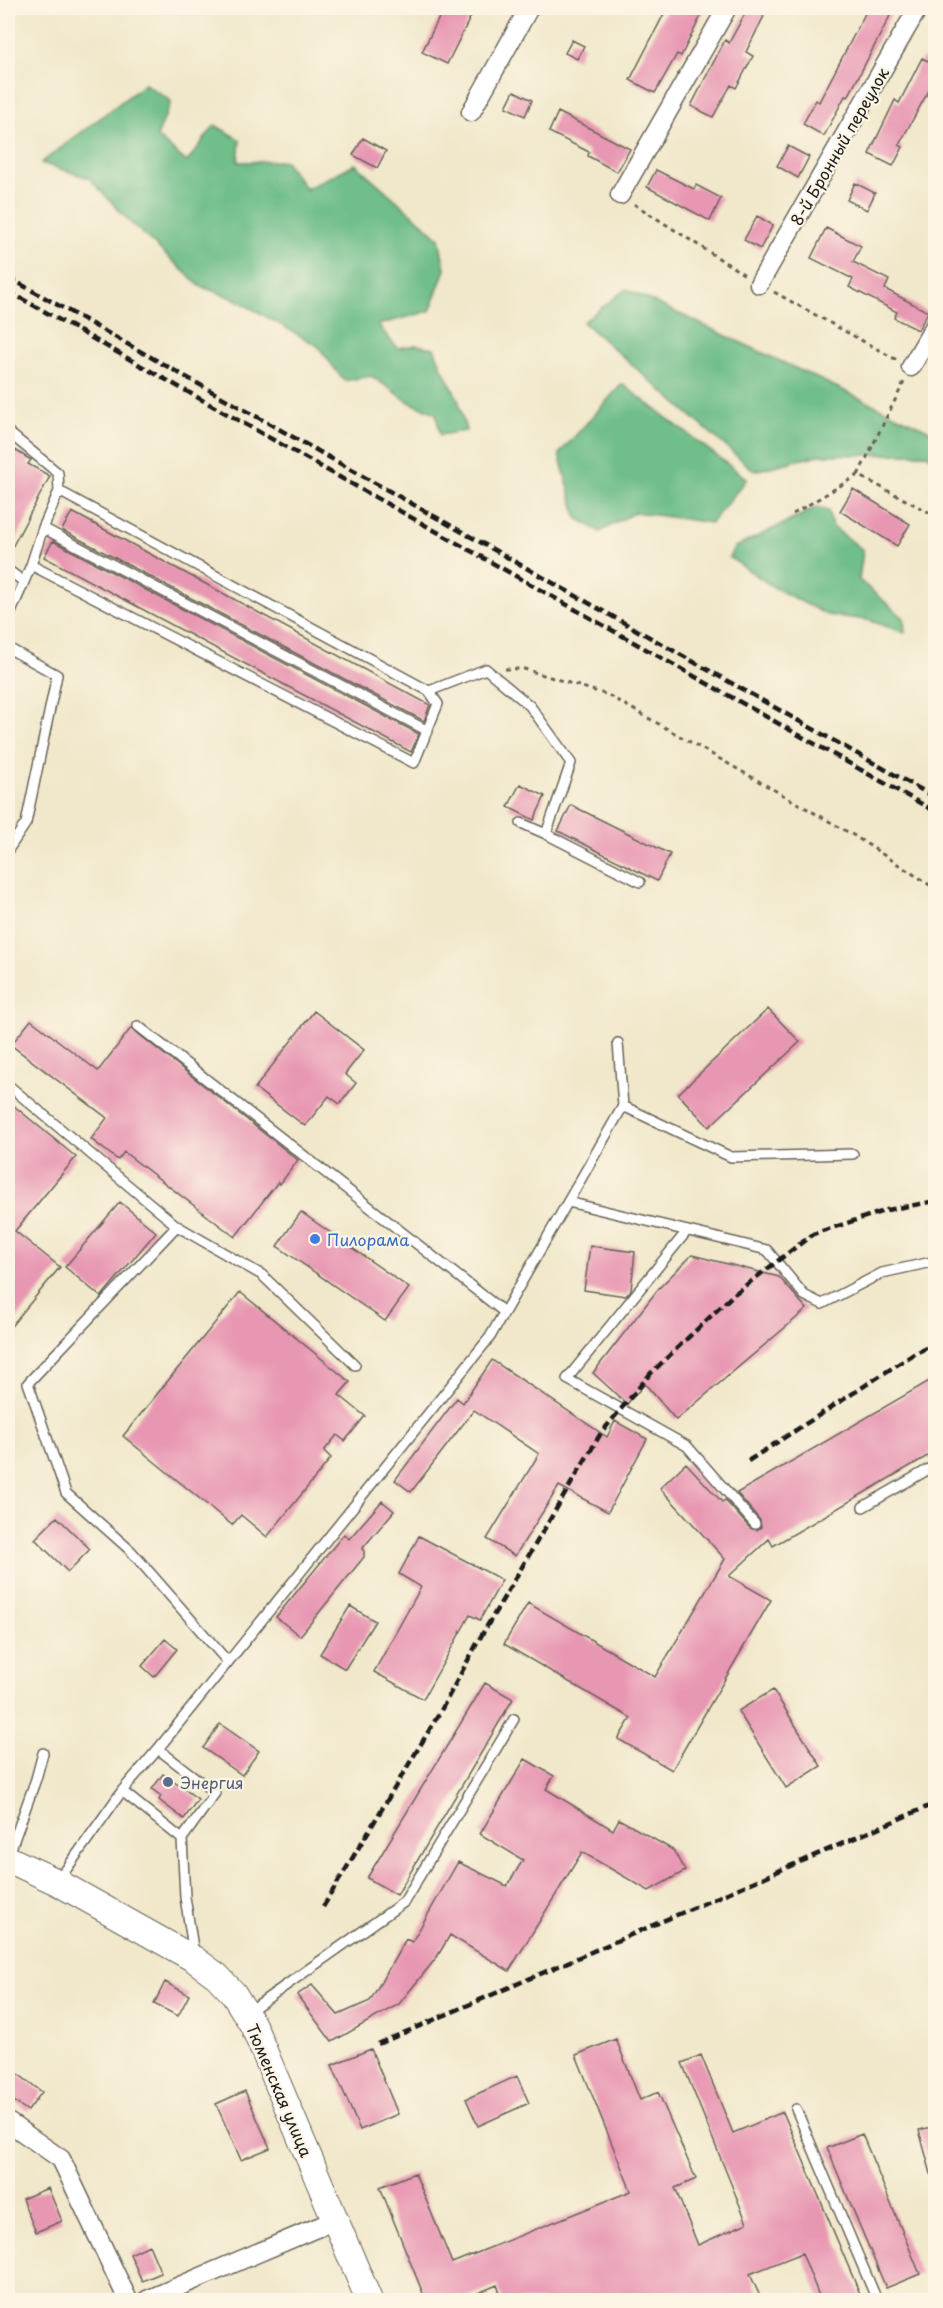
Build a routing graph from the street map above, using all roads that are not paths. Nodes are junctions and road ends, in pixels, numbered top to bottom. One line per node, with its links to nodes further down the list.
1 (529, 8): 4 (street)
2 (727, 8): 5 (street)
3 (918, 8): 6 (street, 8-й Бронный переулок)
4 (471, 112)
5 (620, 195)
6 (759, 284)
7 (936, 324): 8 (street)
8 (911, 367)
9 (8, 432): 10 (lane)
10 (59, 491): 11 (lane); 17 (lane)
11 (42, 528): 12 (lane); 18 (lane)
12 (31, 565): 14 (lane); 18 (lane)
13 (8, 570): 14 (lane)
14 (24, 582): 15 (lane)
15 (8, 620)
16 (8, 648): 21 (lane)
17 (429, 691): 18 (lane); 20 (lane)
18 (428, 731)
19 (521, 823): 20 (lane)
20 (546, 834): 22 (lane)
21 (8, 850)
22 (640, 882)
23 (138, 1026): 32 (lane)
24 (618, 1043): 26 (lane)
25 (8, 1085): 29 (lane)
26 (623, 1106): 27 (lane); 28 (lane)
27 (853, 1154)
28 (568, 1202): 30 (lane); 32 (lane)
29 (177, 1226): 33 (lane); 37 (lane)
30 (687, 1231): 31 (lane); 36 (lane)
31 (936, 1261)
32 (504, 1312): 37 (lane)
33 (355, 1365)
34 (936, 1465): 35 (lane)
35 (863, 1507)
36 (755, 1524)
37 (228, 1662): 39 (lane)
38 (514, 1719): 46 (lane)
39 (158, 1749): 41 (lane); 42 (lane)
40 (43, 1753): 43 (lane)
41 (122, 1791): 42 (lane); 44 (lane)
42 (182, 1839): 45 (lane)
43 (8, 1858): 44 (main road, Тюменская улица)
44 (57, 1882): 45 (main road, Тюменская улица)
45 (194, 1959): 46 (main road, Тюменская улица)
46 (246, 2014): 49 (main road, Тюменская улица)
47 (796, 2109): 53 (lane)
48 (8, 2121): 50 (street)
49 (336, 2220): 51 (street); 52 (main road, Тюменская улица)
50 (128, 2301)
51 (147, 2301)
52 (369, 2301)
53 (877, 2301)

